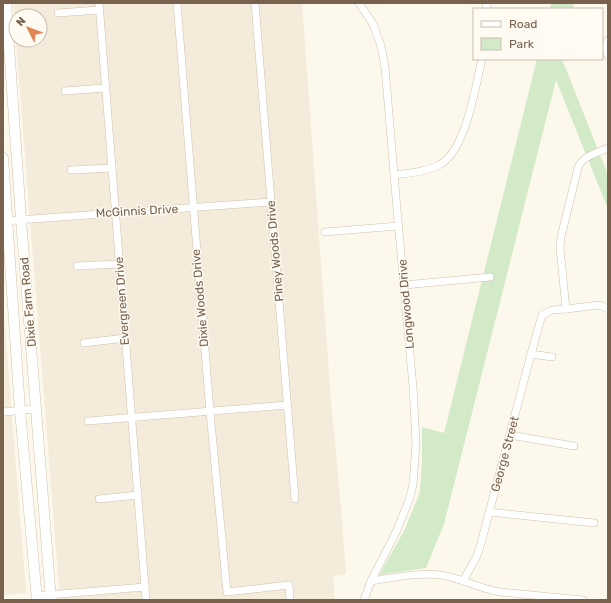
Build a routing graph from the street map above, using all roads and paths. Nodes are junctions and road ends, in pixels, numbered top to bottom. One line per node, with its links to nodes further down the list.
1 (6, 3): 20 (main road, Dixie Farm Road)
2 (177, 3): 18 (street, Dixie Woods Drive)
3 (255, 3): 17 (street, Piney Woods Drive)
4 (359, 3): 16 (street, Longwood Drive)
5 (99, 7): 6 (street); 10 (street, Evergreen Drive)
6 (58, 13)
7 (608, 40): 8 (street)
8 (608, 56)
9 (482, 60): 16 (street)
10 (106, 88): 11 (street); 14 (street, Evergreen Drive)
11 (65, 91)
12 (608, 148): 28 (street)
13 (3, 158): 21 (main road, Dixie Farm Road)
14 (112, 168): 15 (street); 19 (street, Evergreen Drive)
15 (71, 170)
16 (394, 175): 22 (street, Longwood Drive)
17 (271, 202): 18 (street, McGinnis Drive); 34 (street, Piney Woods Drive)
18 (193, 208): 19 (street, McGinnis Drive); 38 (street, Dixie Woods Drive)
19 (115, 212): 20 (street, McGinnis Drive); 24 (street, Evergreen Drive)
20 (21, 219): 21 (street, McGinnis Drive); 35 (main road, Dixie Farm Road)
21 (5, 220): 36 (main road, Dixie Farm Road)
22 (398, 226): 23 (street); 27 (street, Longwood Drive)
23 (324, 232)
24 (119, 264): 25 (street); 30 (street, Evergreen Drive)
25 (77, 266)
26 (490, 276): 27 (street)
27 (404, 285): 48 (street, Longwood Drive)
28 (566, 308): 29 (street); 32 (street, George Street)
29 (608, 309)
30 (125, 338): 31 (street); 39 (street, Evergreen Drive)
31 (84, 343)
32 (531, 354): 33 (street); 41 (street, George Street)
33 (552, 357)
34 (287, 405): 38 (street); 45 (street, Piney Woods Drive)
35 (36, 409): 36 (street); 51 (main road, Dixie Farm Road)
36 (20, 410): 37 (street); 52 (main road, Dixie Farm Road)
37 (3, 412)
38 (210, 412): 39 (street); 54 (street, Dixie Woods Drive)
39 (131, 417): 40 (street); 43 (street, Evergreen Drive)
40 (88, 420)
41 (510, 435): 42 (street); 46 (street, George Street)
42 (574, 446)
43 (138, 495): 44 (street); 50 (street, Evergreen Drive)
44 (98, 499)
45 (295, 499)
46 (489, 512): 47 (street); 49 (street, George Street)
47 (594, 523)
48 (371, 581): 49 (street); 55 (street, Longwood Drive)
49 (463, 581): 56 (street)
50 (145, 587): 51 (street); 53 (street, Evergreen Drive)
51 (51, 597): 52 (street)
52 (37, 598)
53 (146, 600)
54 (290, 600)
55 (364, 600)
56 (583, 600)

